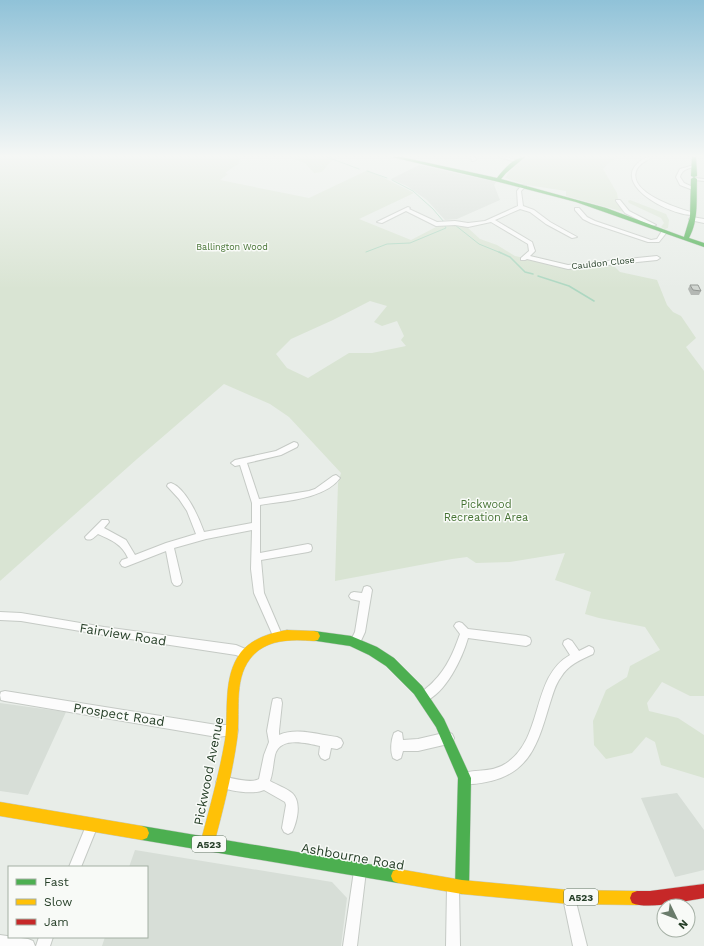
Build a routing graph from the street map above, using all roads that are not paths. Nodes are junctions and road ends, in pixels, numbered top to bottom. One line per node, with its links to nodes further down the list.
1 (521, 201): 6 (street)
2 (576, 201): 12 (main road)
3 (618, 201): 12 (street)
4 (657, 201): 8 (street)
5 (693, 201): 8 (main road)
6 (520, 207): 9 (street); 14 (street)
7 (585, 211): 13 (street)
8 (692, 217): 10 (street); 15 (main road)
9 (491, 220): 11 (street); 17 (street, Cauldon Close)
10 (704, 221)
11 (379, 223)
12 (655, 229): 13 (main road)
13 (664, 232): 15 (main road)
14 (574, 238)
15 (686, 239): 16 (main road)
16 (704, 244)
17 (657, 258)
18 (288, 446): 23 (street)
19 (336, 478): 20 (street)
20 (326, 485): 21 (street); 23 (street)
21 (333, 491)
22 (169, 496): 27 (street)
23 (256, 503): 25 (street)
24 (105, 522): 26 (street)
25 (256, 526): 27 (street); 31 (street)
26 (98, 529): 28 (street); 29 (street)
27 (201, 536): 29 (street)
28 (89, 537)
29 (168, 546): 32 (street)
30 (302, 547): 31 (street)
31 (256, 557): 35 (street)
32 (173, 579)
33 (354, 596): 36 (street)
34 (0, 616): 40 (street, Fairview Road)
35 (277, 635): 36 (main road, Pickwood Avenue); 40 (main road, Pickwood Avenue)
36 (355, 642): 43 (main road, Pickwood Avenue)
37 (520, 643): 43 (street)
38 (568, 644): 41 (street)
39 (589, 651): 41 (street)
40 (246, 654): 45 (main road, Pickwood Avenue)
41 (577, 656): 50 (street)
42 (5, 696): 45 (street, Prospect Road)
43 (424, 697): 46 (main road, Pickwood Avenue)
44 (277, 703): 47 (street)
45 (233, 730): 51 (main road, Pickwood Avenue)
46 (448, 738): 48 (street); 50 (main road, Pickwood Avenue)
47 (275, 743): 49 (street); 52 (street)
48 (398, 746)
49 (325, 754)
50 (464, 778): 59 (main road, Pickwood Avenue)
51 (222, 782): 52 (street); 56 (main road, Pickwood Avenue)
52 (263, 783): 55 (street)
53 (0, 809): 54 (main road, Ashbourne Road / A523)
54 (92, 825): 56 (main road, Ashbourne Road / A523); 57 (street)
55 (288, 828)
56 (207, 844): 58 (main road, Ashbourne Road / A523)
57 (75, 866)
58 (360, 871): 59 (main road, Ashbourne Road / A523); 64 (street)
59 (457, 886): 61 (main road, Ashbourne Road / A523); 65 (street)
60 (704, 891): 61 (main road, Ashbourne Road / A523)
61 (569, 897): 66 (street)
62 (0, 942): 63 (street)
63 (28, 946)
64 (350, 946)
65 (453, 946)
66 (580, 946)

